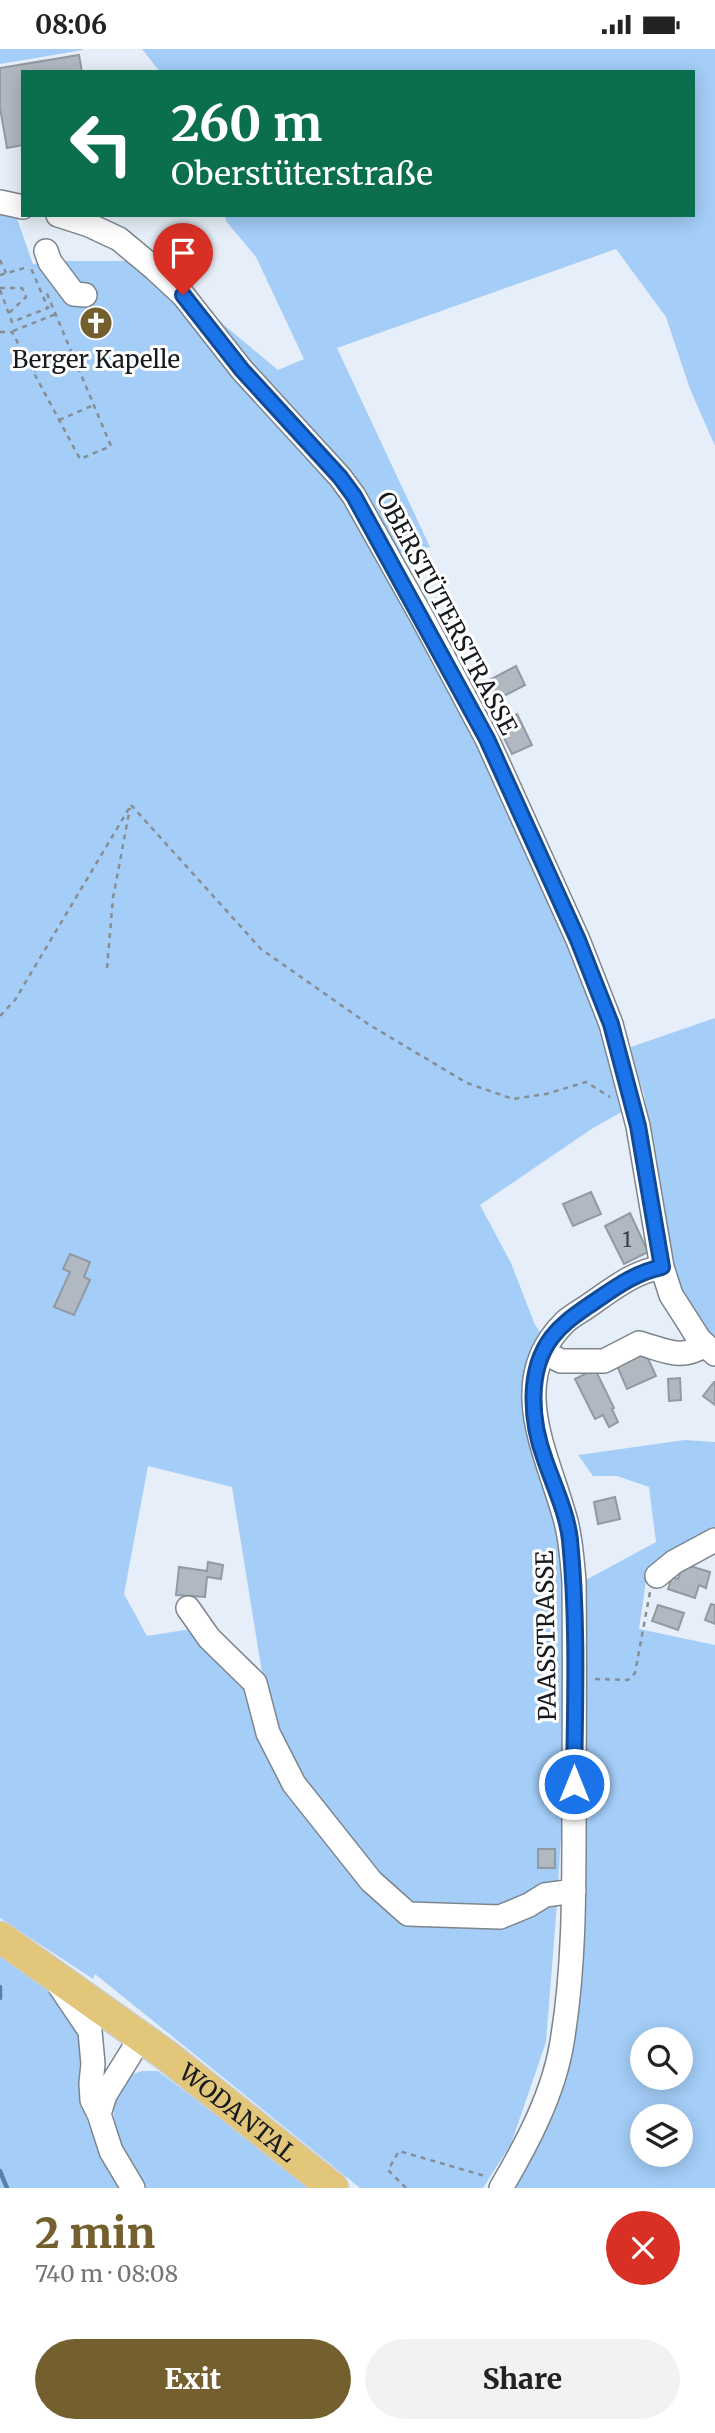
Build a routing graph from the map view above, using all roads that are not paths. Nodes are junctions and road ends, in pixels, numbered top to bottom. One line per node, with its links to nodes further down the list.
1 (0, 202): 2 (street)
2 (21, 207)
3 (64, 217): 6 (street, OBERSTÜTERSTRASSE)
4 (38, 258): 5 (street)
5 (85, 295)
6 (662, 1267): 7 (street, OBERSTÜTERSTRASSE); 8 (street, PAASSTRASSE)
7 (710, 1349): 8 (street)
8 (543, 1352): 12 (street, PAASSTRASSE)
9 (715, 1540): 10 (street)
10 (657, 1576)
11 (188, 1608): 12 (street)
12 (574, 1891): 18 (street, PAASSTRASSE)
13 (0, 1937): 14 (main road, WODANTAL)
14 (49, 1971): 15 (main road, WODANTAL); 16 (street, WODANTAL)
15 (132, 2030): 16 (street); 17 (street); 20 (main road, WODANTAL)
16 (93, 2064): 17 (street, WODANTAL)
17 (99, 2114): 19 (street, WODANTAL)
18 (503, 2185)
19 (133, 2188)
20 (333, 2188)

